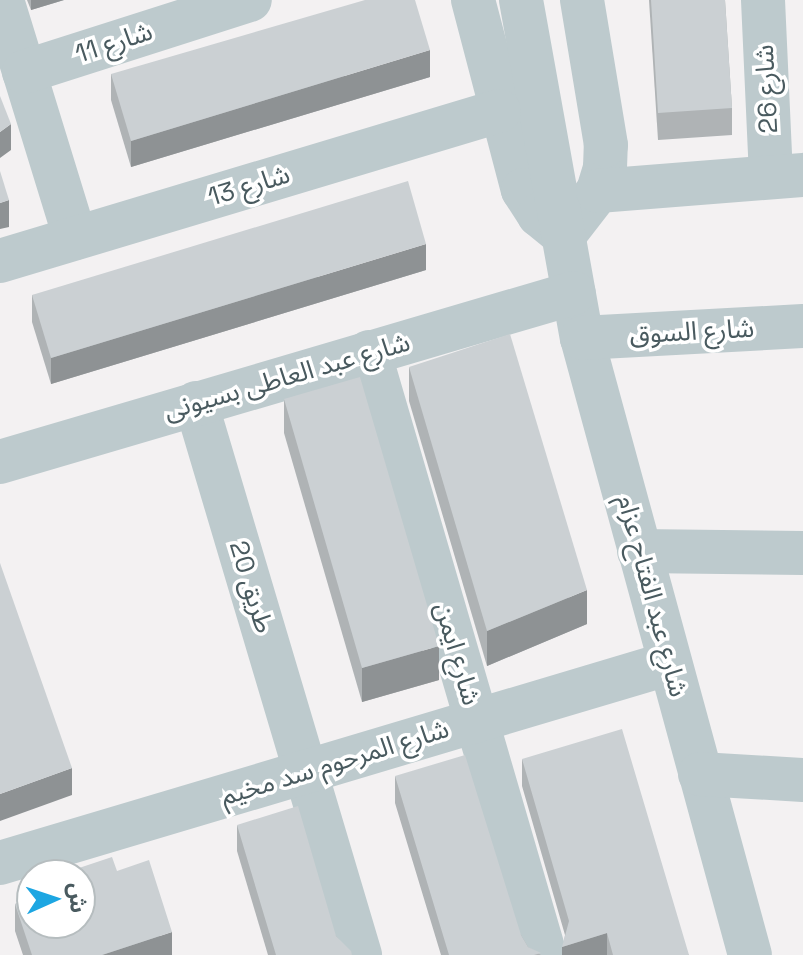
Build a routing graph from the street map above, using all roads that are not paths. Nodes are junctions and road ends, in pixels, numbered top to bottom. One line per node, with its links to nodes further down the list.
1 (2, 0): 7 (street)
2 (250, 0): 7 (street, شارع 11)
3 (473, 0): 8 (street)
4 (521, 0): 11 (street, شارع عبد الفتاح عزام)
5 (582, 0): 10 (street)
6 (763, 0): 9 (street, شارع 26)
7 (24, 72): 12 (street)
8 (499, 111): 11 (street); 12 (street, شارع 13)
9 (787, 176): 10 (street)
10 (598, 191): 11 (street)
11 (564, 235): 14 (street, شارع عبد الفتاح عزام)
12 (75, 238): 13 (street, شارع 13)
13 (0, 261)
14 (574, 293): 16 (street, شارع عبد الفتاح عزام); 17 (street, شارع عبد العاطى بسيونى)
15 (803, 326): 16 (street, شارع السوق)
16 (582, 338): 20 (street, شارع عبد الفتاح عزام)
17 (369, 352): 18 (street, شارع عبد العاطى بسيونى); 23 (street, شارع ايمن)
18 (196, 403): 19 (street, شارع عبد العاطى بسيونى); 24 (street, طريق 20)
19 (0, 462)
20 (639, 551): 21 (street); 22 (street, شارع عبد الفتاح عزام)
21 (803, 553)
22 (670, 663): 23 (street, شارع المرحوم سد مخيم); 25 (street, شارع عبد الفتاح عزام)
23 (477, 720): 24 (street, شارع المرحوم سد مخيم); 29 (street, شارع ايمن)
24 (306, 771): 27 (street, شارع المرحوم سد مخيم); 28 (street, طريق 20)
25 (700, 774): 26 (street); 30 (street, شارع عبد الفتاح عزام)
26 (803, 780)
27 (0, 863)
28 (360, 955)
29 (545, 955)
30 (750, 955)

